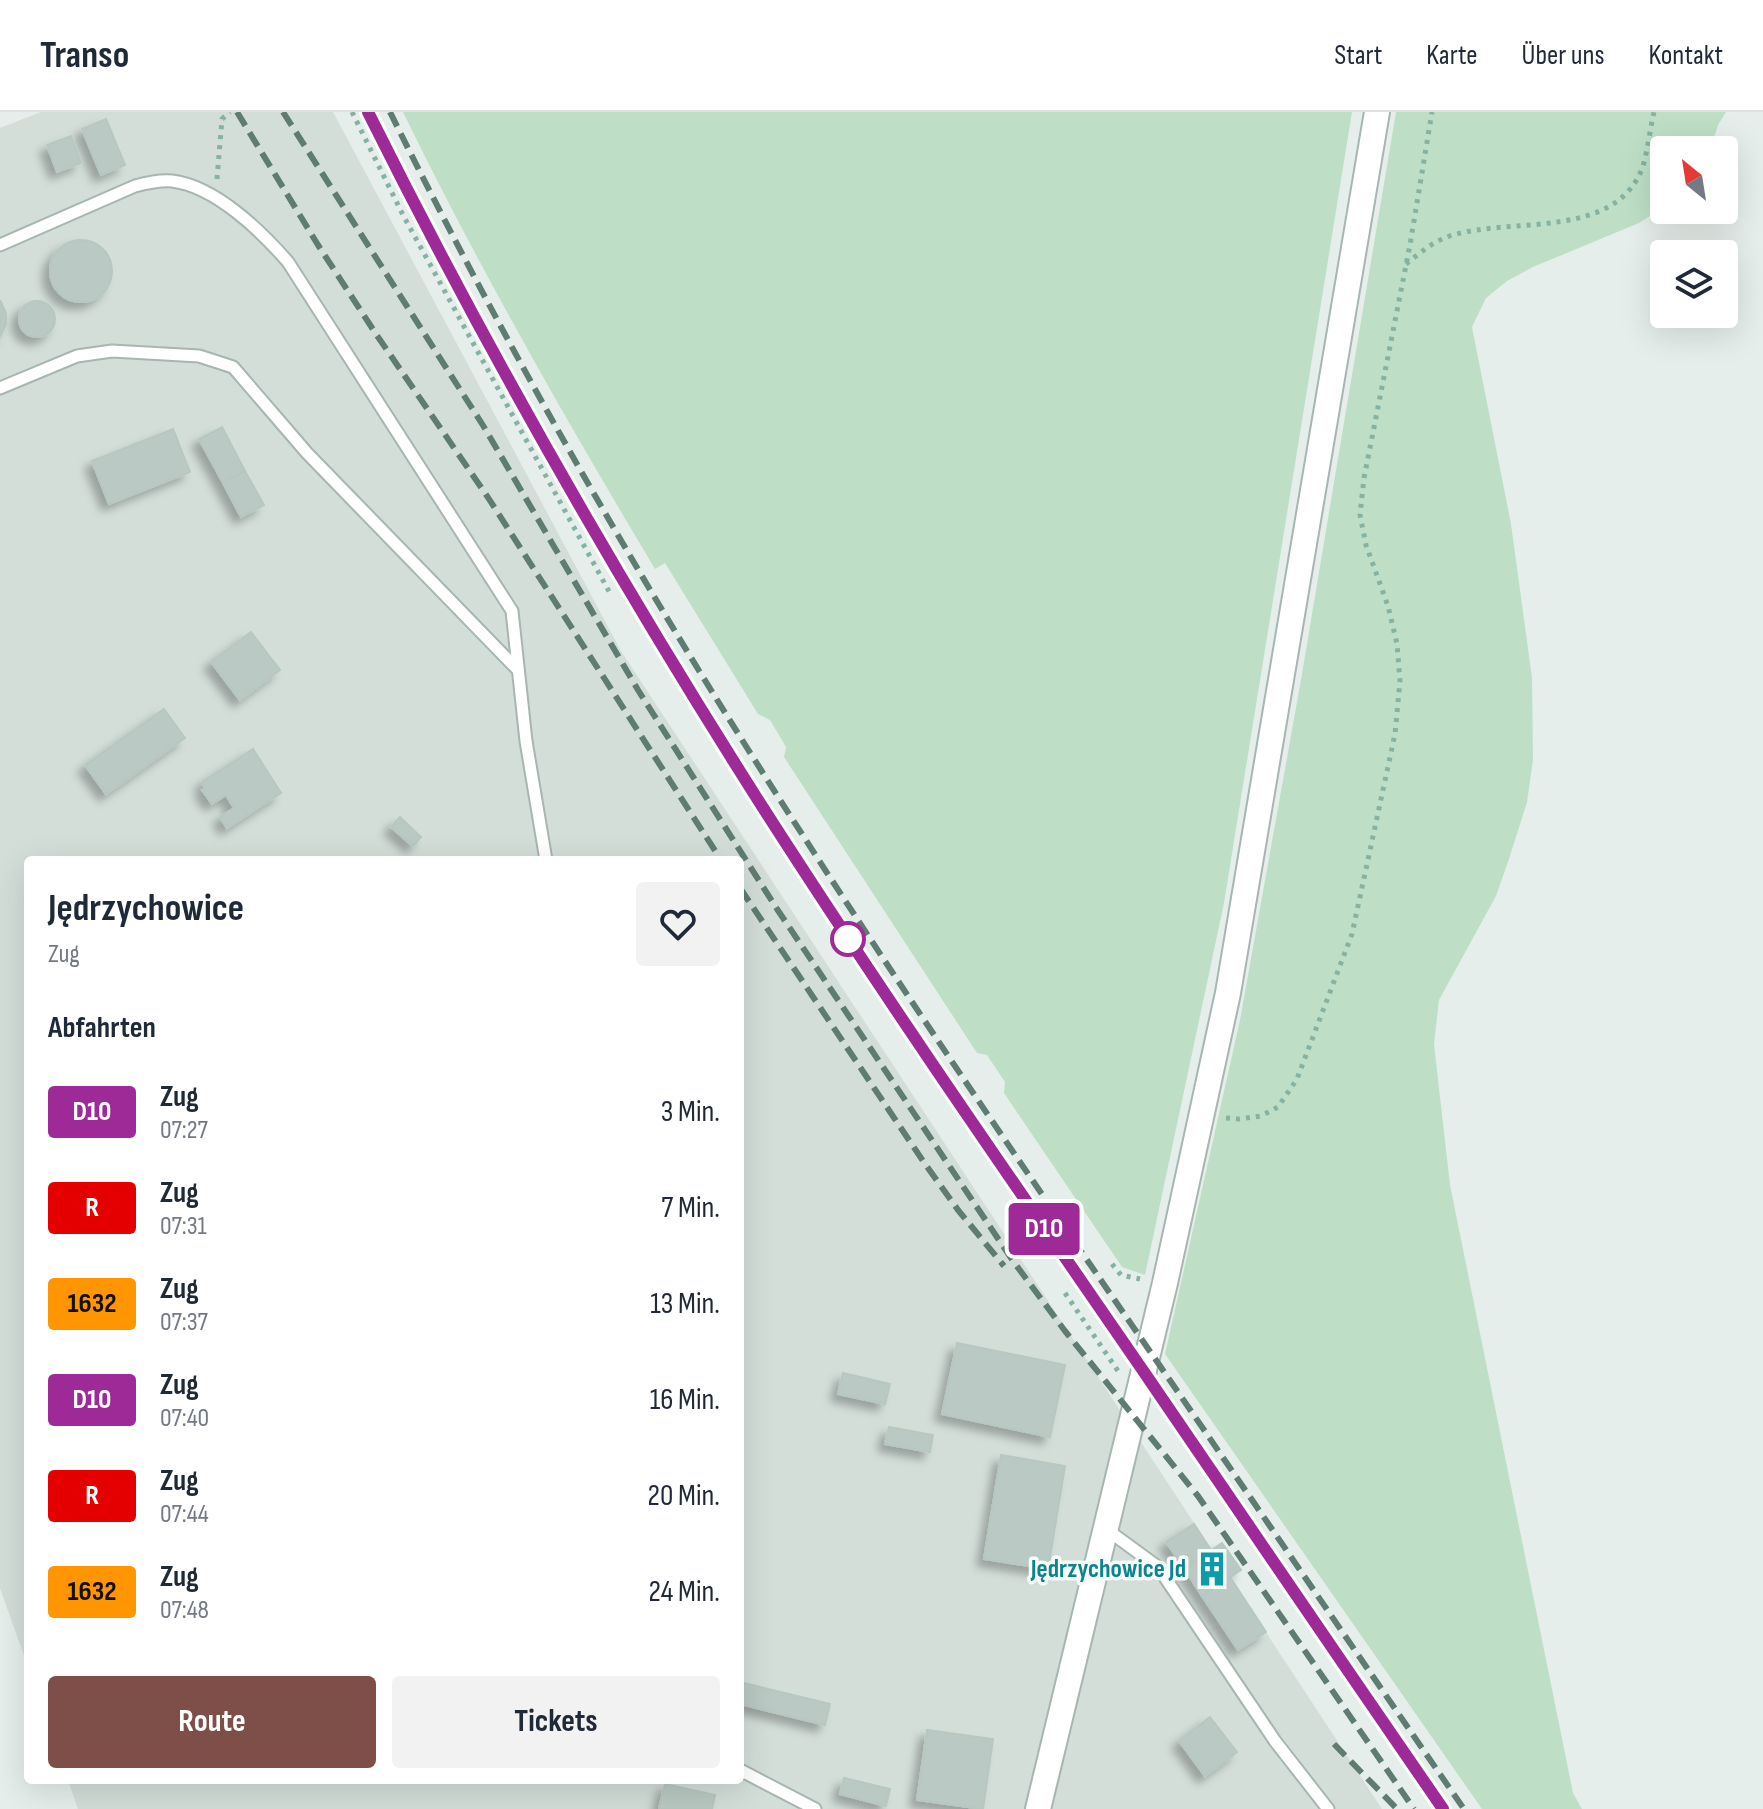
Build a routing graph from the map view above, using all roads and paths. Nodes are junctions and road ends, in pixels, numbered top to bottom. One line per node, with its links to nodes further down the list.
1 (230, 112): 6 (path)
2 (352, 112): 10 (path)
3 (1377, 112): 13 (street)
4 (1432, 112): 8 (path)
5 (1654, 112): 8 (path)
6 (216, 199): 7 (lane); 11 (lane)
7 (0, 245)
8 (1406, 264): 13 (path)
9 (0, 388): 11 (lane)
10 (611, 595)
11 (518, 671): 12 (lane)
12 (545, 856)
13 (1202, 1114): 15 (street)
14 (1112, 1264): 15 (path)
15 (1165, 1283): 18 (street)
16 (1065, 1293): 17 (path)
17 (1119, 1372)
18 (1106, 1529): 21 (street); 22 (lane)
19 (744, 1772): 20 (lane)
20 (815, 1809)
21 (1038, 1809)
22 (1328, 1809)

